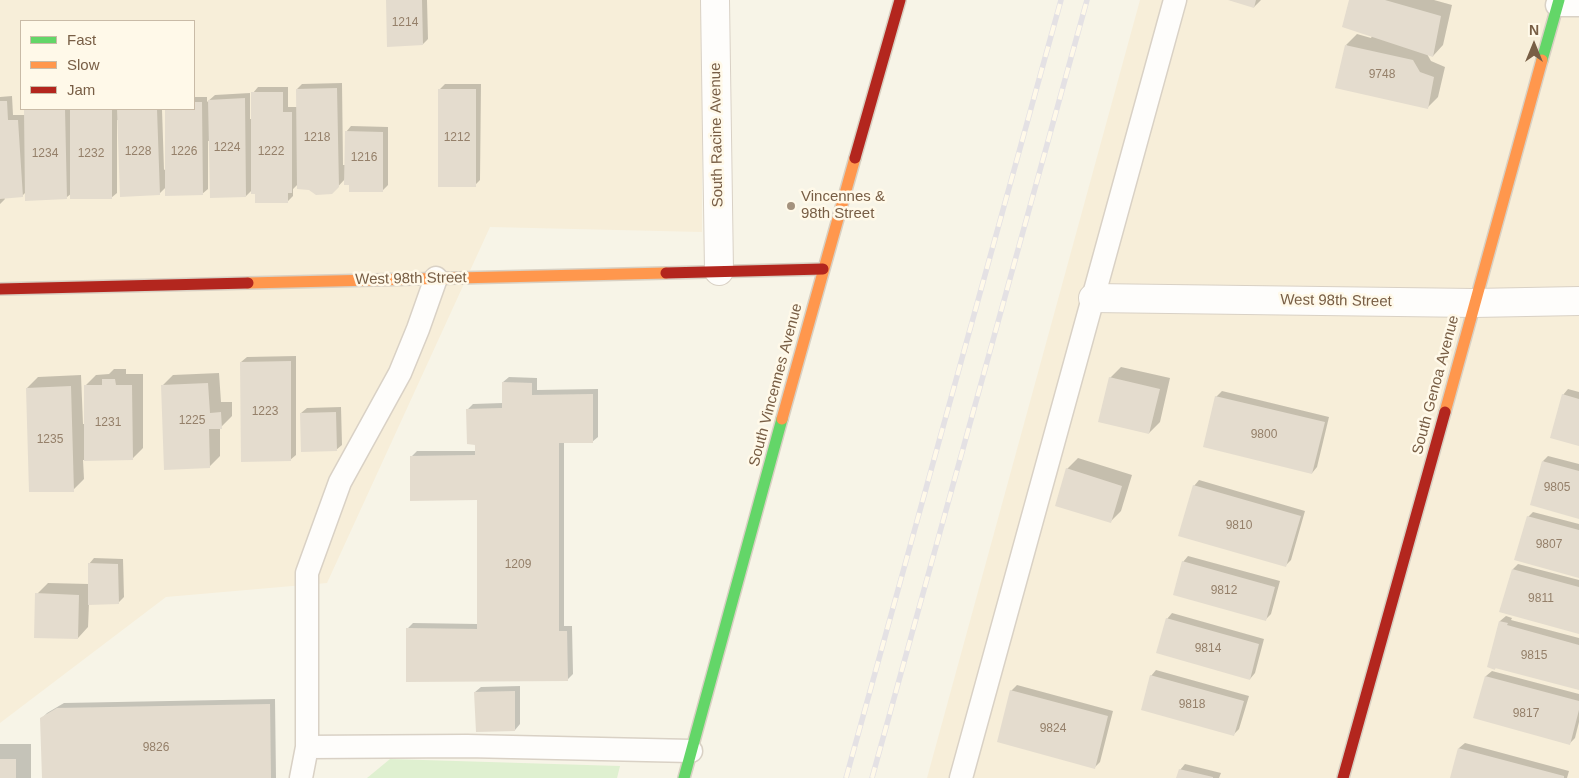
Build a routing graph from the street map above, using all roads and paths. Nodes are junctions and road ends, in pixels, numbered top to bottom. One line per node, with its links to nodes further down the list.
1 (715, 0): 6 (street, South Racine Avenue)
2 (900, 0): 5 (street, South Vincennes Avenue)
3 (1175, 0): 9 (lane)
4 (1565, 3): 11 (street, South Genoa Avenue)
5 (823, 270): 6 (street, West 98th Street); 13 (street, South Vincennes Avenue)
6 (719, 271): 7 (street, West 98th Street)
7 (436, 278): 8 (street, West 98th Street); 12 (lane)
8 (0, 289)
9 (1093, 298): 11 (street, West 98th Street); 16 (lane)
10 (1579, 301): 11 (street, West 98th Street)
11 (1474, 303): 17 (street, South Genoa Avenue)
12 (307, 747): 13 (lane); 14 (lane)
13 (691, 751): 15 (street, South Vincennes Avenue)
14 (301, 778)
15 (684, 778)
16 (961, 778)
17 (1343, 778)

